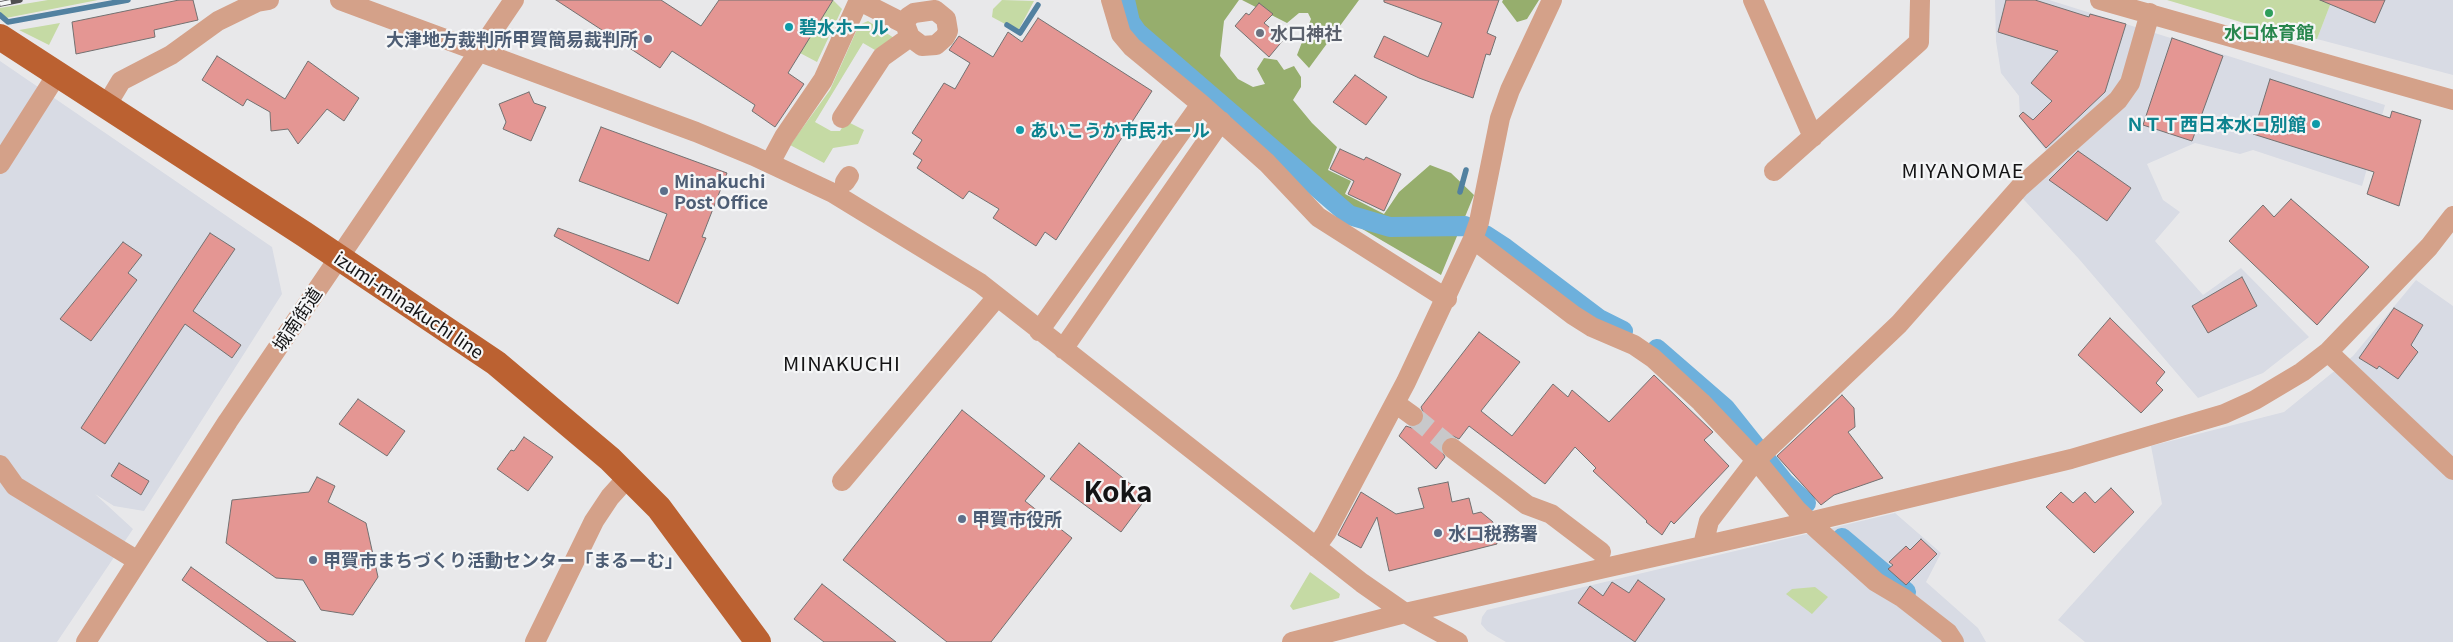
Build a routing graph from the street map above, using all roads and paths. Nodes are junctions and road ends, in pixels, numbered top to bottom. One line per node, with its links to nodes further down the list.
1 (269, 0): 16 (street)
2 (340, 0): 12 (street)
3 (514, 0): 12 (street, 城南街道)
4 (858, 0): 17 (street); 20 (street)
5 (1111, 0): 15 (street)
6 (1552, 0): 24 (street)
7 (1753, 0): 19 (street)
8 (1920, 0): 19 (street)
9 (2100, 0): 10 (street)
10 (2150, 13): 14 (street); 34 (street)
11 (0, 37): 13 (main road, izumi-minakuchi line)
12 (477, 52): 20 (street); 25 (street, 城南街道)
13 (56, 76): 16 (main road, izumi-minakuchi line); 21 (street)
14 (2453, 100)
15 (1201, 104): 18 (street); 28 (street)
16 (106, 106): 25 (main road, izumi-minakuchi line)
17 (842, 118)
18 (1221, 121): 27 (street); 29 (street)
19 (1813, 137): 22 (street)
20 (770, 163): 26 (street)
21 (0, 164)
22 (1774, 172)
23 (2453, 216): 30 (street)
24 (1475, 232): 27 (street); 34 (street)
25 (339, 259): 37 (main road, izumi-minakuchi line); 43 (street, 城南街道)
26 (997, 297): 28 (street); 38 (street)
27 (1446, 299): 31 (street)
28 (1039, 330): 29 (street)
29 (1063, 349): 41 (street)
30 (2328, 352): 36 (street); 39 (street)
31 (1395, 403): 32 (street); 41 (street)
32 (1413, 416)
33 (1452, 448): 42 (street)
34 (1761, 455): 39 (street); 40 (street)
35 (0, 466): 43 (street)
36 (2453, 470)
37 (628, 477): 46 (street); 47 (main road, izumi-minakuchi line)
38 (842, 481)
39 (1809, 522): 40 (street); 50 (street)
40 (1703, 545): 44 (street)
41 (1316, 547): 44 (street)
42 (1601, 552)
43 (138, 561): 45 (street, 城南街道)
44 (1406, 613): 48 (street); 49 (street)
45 (86, 642)
46 (535, 642)
47 (758, 642)
48 (1292, 642)
49 (1458, 642)
50 (1954, 642)

